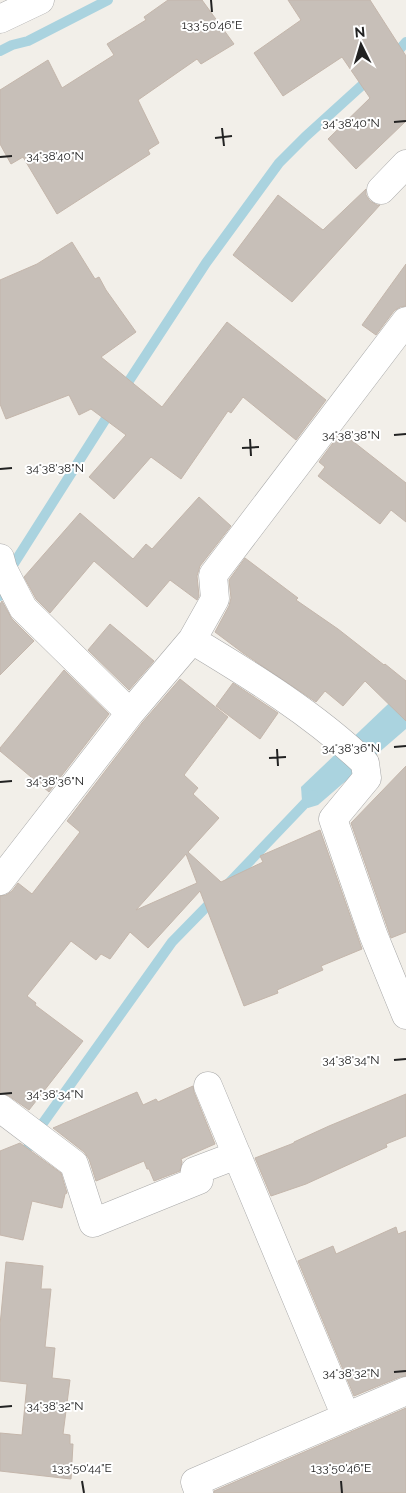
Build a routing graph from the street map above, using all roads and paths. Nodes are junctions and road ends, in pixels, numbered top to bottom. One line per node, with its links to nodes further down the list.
1 (37, 1): 2 (street)
2 (0, 20)
3 (406, 164): 4 (street)
4 (381, 190)
5 (406, 321): 7 (street)
6 (5, 571): 8 (street)
7 (192, 640): 8 (street); 10 (street)
8 (130, 713): 9 (street)
9 (0, 881)
10 (406, 1015)
11 (208, 1086): 13 (street)
12 (0, 1108): 13 (street)
13 (237, 1154): 15 (street)
14 (406, 1391): 15 (street)
15 (346, 1417): 16 (street)
16 (199, 1493)

